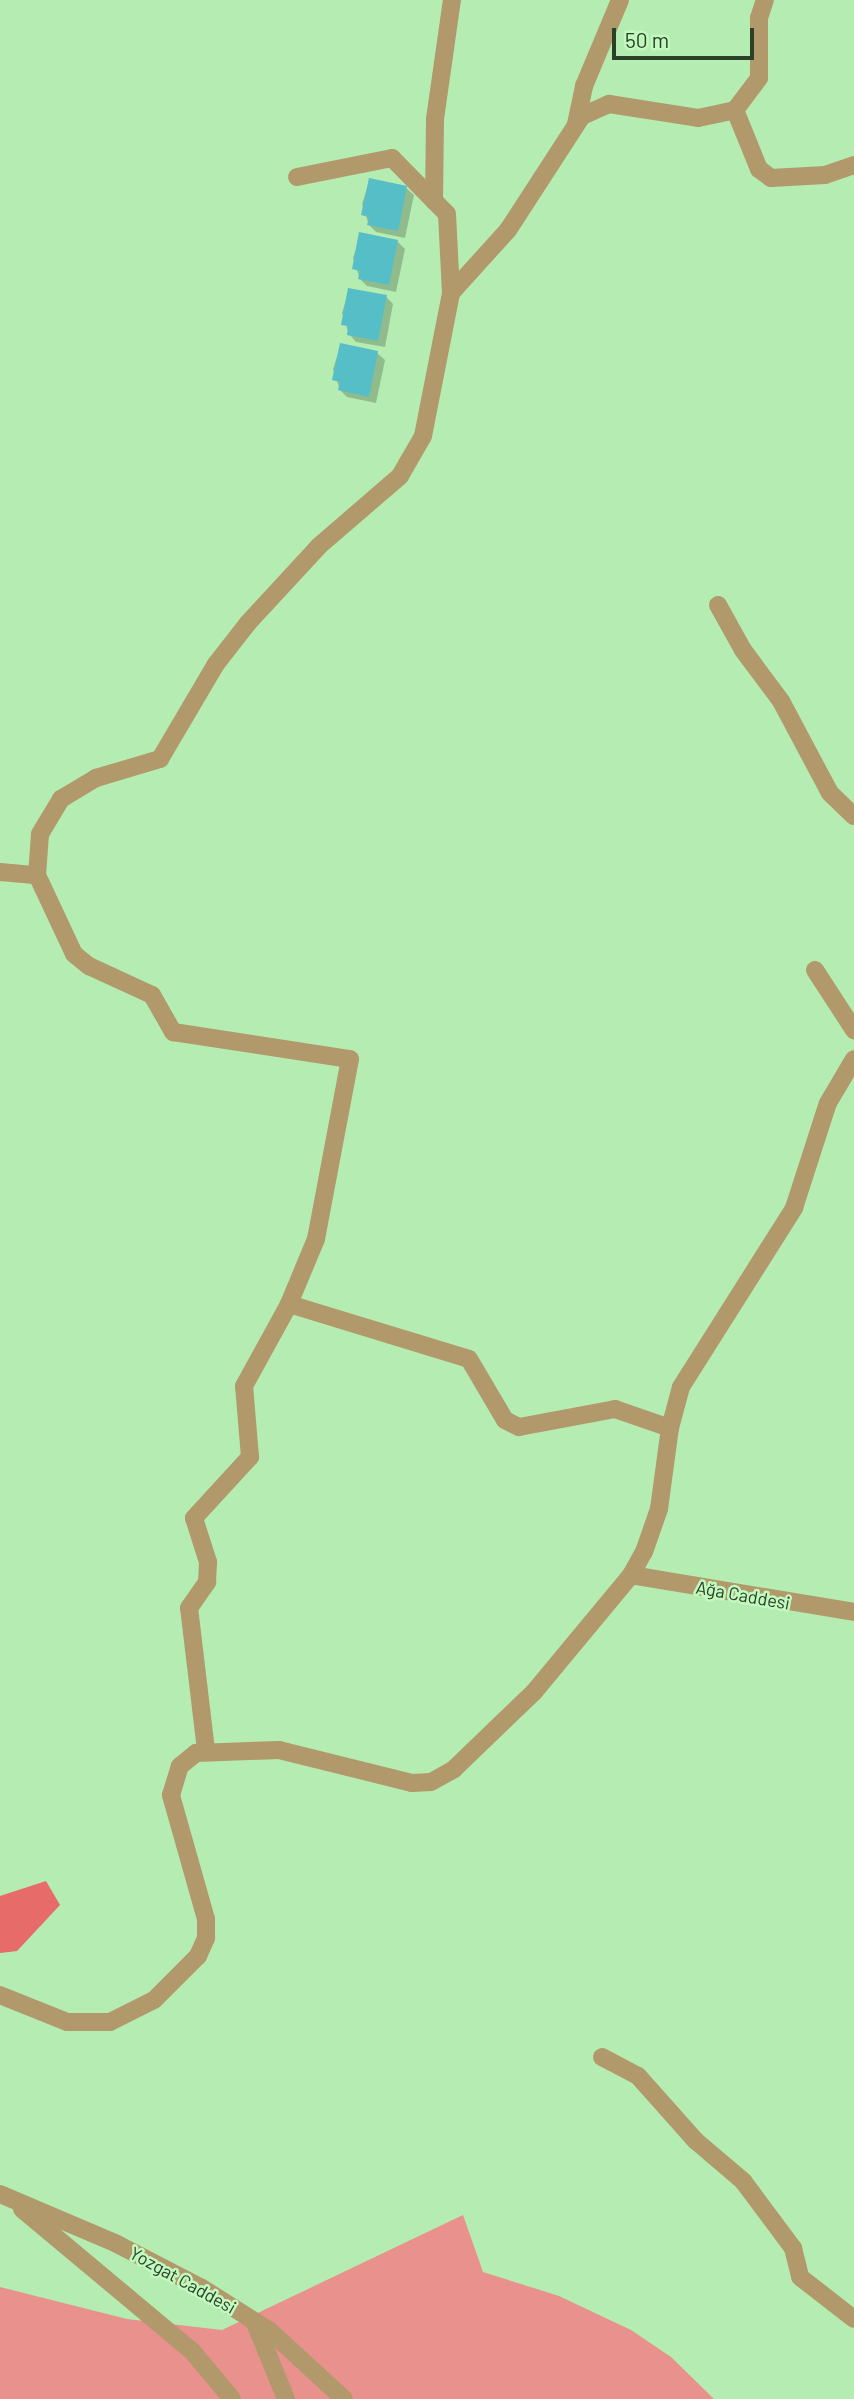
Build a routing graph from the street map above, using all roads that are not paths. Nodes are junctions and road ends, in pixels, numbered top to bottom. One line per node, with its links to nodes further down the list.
1 (452, 0): 8 (street)
2 (620, 0): 5 (street)
3 (765, 0): 4 (street)
4 (735, 110): 5 (street); 6 (street)
5 (576, 124): 9 (street)
6 (854, 165)
7 (297, 177): 8 (street)
8 (434, 201): 9 (street)
9 (451, 293): 13 (street)
10 (719, 605): 11 (street)
11 (854, 816)
12 (0, 872): 13 (street)
13 (37, 875): 17 (street)
14 (815, 970): 15 (street)
15 (854, 1030)
16 (854, 1059): 18 (street)
17 (289, 1304): 18 (street); 21 (street)
18 (670, 1428): 19 (street)
19 (631, 1575): 20 (street, Ağa Caddesi); 21 (street)
20 (854, 1612)
21 (206, 1750): 22 (street)
22 (0, 1995)
23 (603, 2057): 26 (street)
24 (4, 2196): 25 (street, Yozgat Caddesi); 27 (street)
25 (253, 2319): 28 (street); 29 (street, Yozgat Caddesi)
26 (854, 2319)
27 (232, 2399)
28 (286, 2399)
29 (344, 2399)

